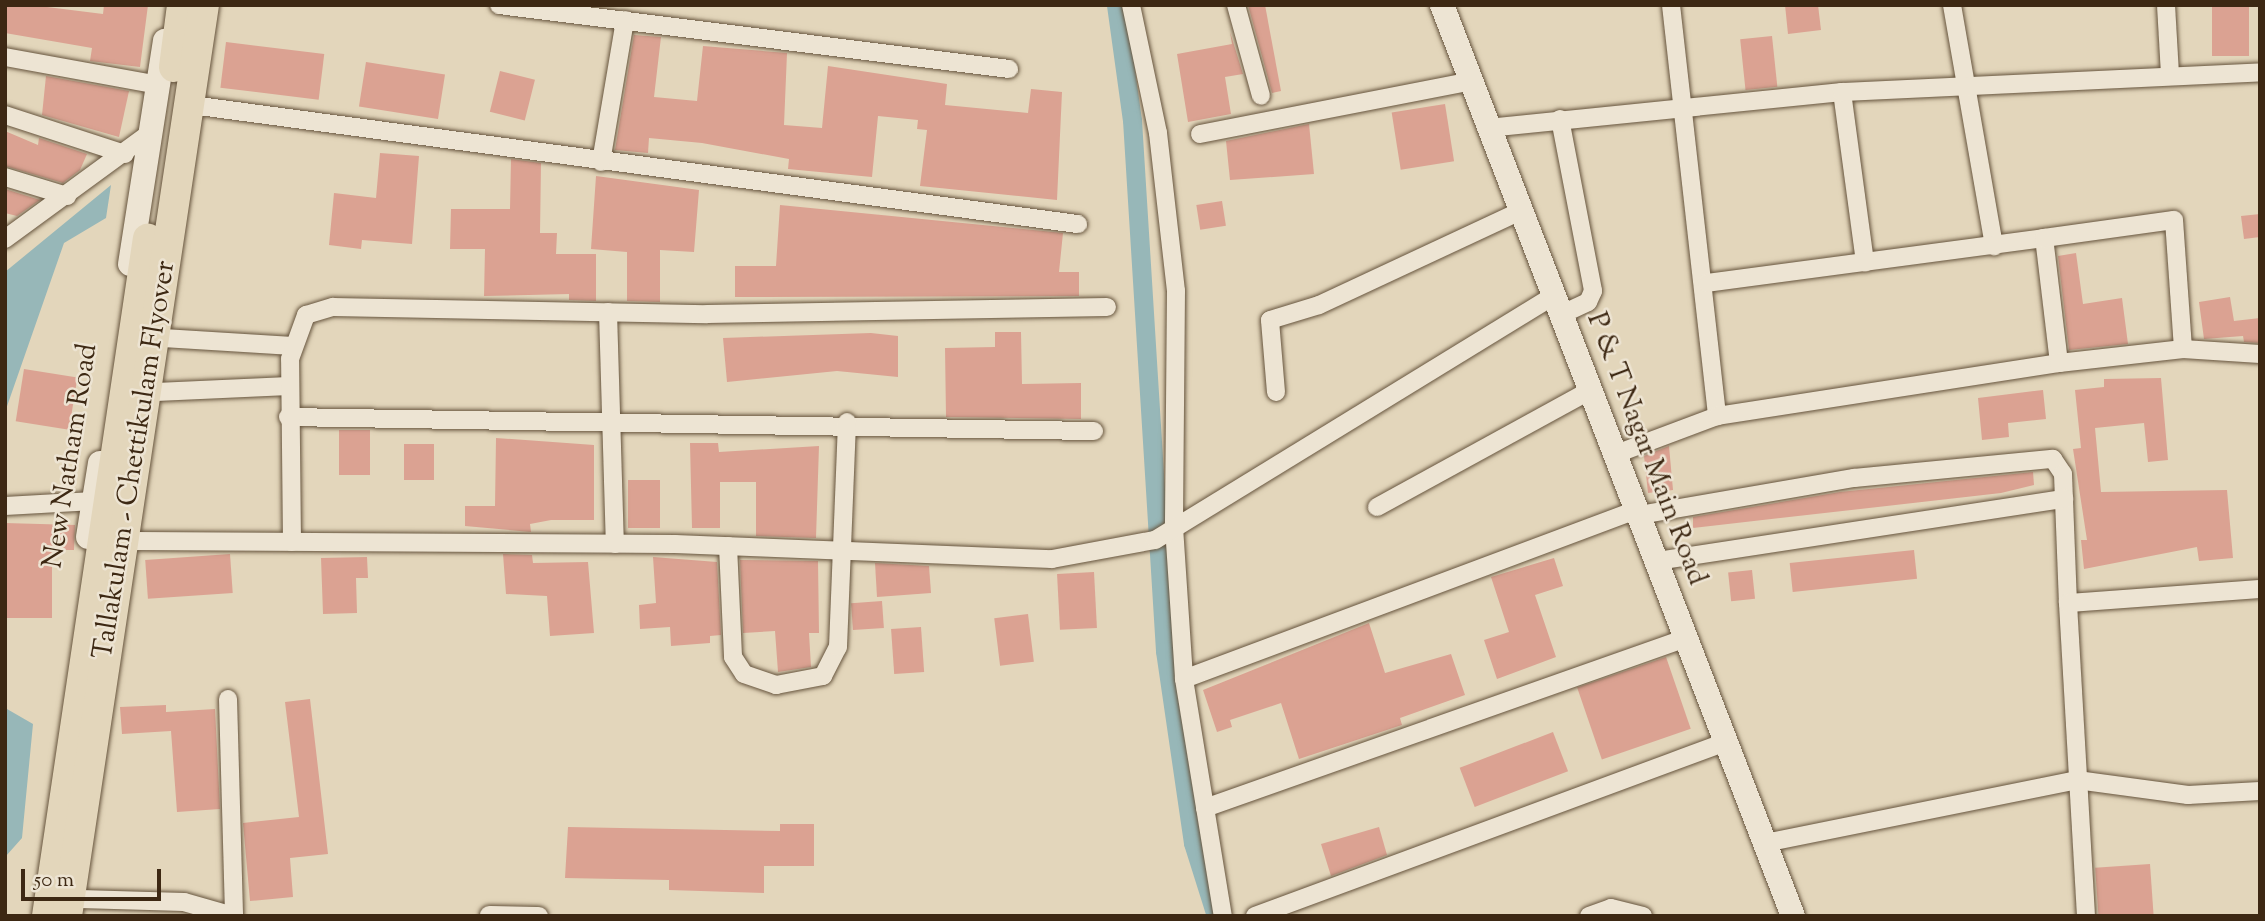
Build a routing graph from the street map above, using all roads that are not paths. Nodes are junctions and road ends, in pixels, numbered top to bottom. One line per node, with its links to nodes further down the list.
1 (170, 5): 18 (main road, New Natham Road)
2 (182, 5): 83 (highway, Tallakulam - Chettikulam Flyover)
3 (204, 5): 80 (highway, Tallakulam - Chettikulam Flyover)
4 (215, 5): 23 (main road)
5 (499, 5): 12 (street)
6 (1131, 5): 63 (street)
7 (1236, 5): 21 (street)
8 (1441, 5): 17 (main road, P & T Nagar Main Road)
9 (1671, 5): 22 (street)
10 (1952, 5): 19 (street)
11 (2166, 5): 16 (street)
12 (625, 20): 14 (street); 30 (street)
13 (5, 57): 18 (street)
14 (1009, 69)
15 (2260, 72): 16 (street)
16 (2171, 75): 19 (street)
17 (1473, 81): 26 (main road, P & T Nagar Main Road); 28 (street)
18 (159, 85): 27 (main road, New Natham Road)
19 (1964, 88): 20 (street); 37 (street)
20 (1842, 92): 22 (street); 38 (street)
21 (1261, 96)
22 (1682, 105): 25 (street); 39 (street)
23 (199, 106): 30 (street); 43 (main road)
24 (5, 114): 29 (street)
25 (1560, 119): 26 (street); 40 (street)
26 (1488, 128): 33 (main road, P & T Nagar Main Road)
27 (150, 133): 29 (street); 59 (main road, New Natham Road)
28 (1200, 134)
29 (125, 154): 32 (street)
30 (601, 162): 34 (street)
31 (5, 177): 32 (street)
32 (67, 196): 36 (street)
33 (1523, 210): 40 (main road, P & T Nagar Main Road); 51 (street)
34 (1078, 224)
35 (2044, 238): 37 (street); 45 (street); 47 (street)
36 (5, 239)
37 (1994, 246): 38 (street)
38 (1865, 262): 39 (street)
39 (1707, 283): 52 (street)
40 (1558, 305): 49 (main road, P & T Nagar Main Road); 63 (street)
41 (1107, 307): 42 (street)
42 (608, 312): 44 (street); 55 (street)
43 (163, 338): 44 (street); 50 (main road)
44 (293, 345): 48 (street)
45 (2183, 349): 46 (street); 47 (street)
46 (2260, 354)
47 (2059, 363): 52 (street)
48 (289, 386): 50 (street); 53 (street)
49 (1591, 390): 57 (main road, P & T Nagar Main Road); 61 (street)
50 (156, 392): 64 (main road)
51 (1276, 392)
52 (1717, 416): 57 (street)
53 (288, 417): 55 (street); 65 (street)
54 (846, 422): 55 (street); 56 (street); 68 (street)
55 (608, 424): 66 (street)
56 (1094, 430)
57 (1616, 454): 62 (main road, P & T Nagar Main Road)
58 (2064, 499): 62 (street); 69 (street); 71 (street)
59 (94, 501): 60 (street); 82 (main road, New Natham Road)
60 (5, 506)
61 (1377, 507)
62 (1638, 513): 69 (main road, P & T Nagar Main Road); 73 (street)
63 (1173, 528): 68 (street); 73 (street)
64 (133, 541): 65 (street); 80 (main road)
65 (292, 542): 66 (street)
66 (615, 544): 67 (street)
67 (728, 546): 68 (street); 68 (street)
68 (839, 550)
69 (1657, 561): 72 (main road, P & T Nagar Main Road)
70 (2260, 589): 71 (street)
71 (2068, 603): 76 (street)
72 (1686, 638): 75 (main road, P & T Nagar Main Road); 78 (street)
73 (1184, 679): 78 (street)
74 (228, 699): 84 (street)
75 (1726, 742): 79 (main road, P & T Nagar Main Road); 87 (street)
76 (2077, 780): 77 (street); 79 (street); 91 (street)
77 (2260, 791)
78 (1205, 808): 86 (street)
79 (1765, 843): 90 (main road, P & T Nagar Main Road)
80 (75, 910): 84 (street)
81 (489, 915): 85 (street)
82 (34, 916)
83 (47, 916)
84 (233, 916)
85 (539, 916)
86 (1223, 916)
87 (1255, 916)
88 (1590, 916): 89 (street)
89 (1643, 916)
90 (1793, 916)
91 (2086, 916)

